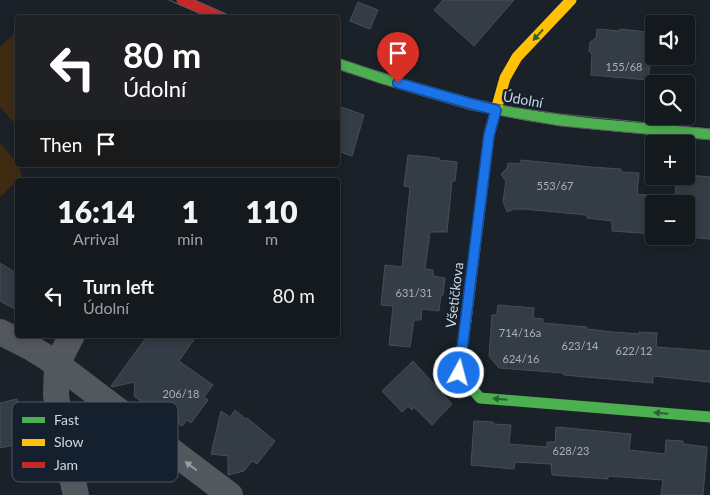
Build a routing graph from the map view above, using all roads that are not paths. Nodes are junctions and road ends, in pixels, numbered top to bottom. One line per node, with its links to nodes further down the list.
1 (182, 0): 3 (street)
2 (571, 0): 5 (street, Všetičkova, one-way to 5)
3 (216, 15)
4 (340, 65): 5 (street, Údolní)
5 (496, 110): 6 (street, Údolní); 12 (street, Všetičkova, one-way to 5)
6 (710, 134)
7 (0, 332): 9 (street)
8 (70, 338): 9 (street)
9 (56, 364): 10 (street); 11 (street, one-way to 9)
10 (57, 402)
11 (106, 402)
12 (710, 417)
13 (178, 456): 16 (street, one-way to 13)
14 (73, 482): 15 (street)
15 (76, 495)
16 (230, 495)

